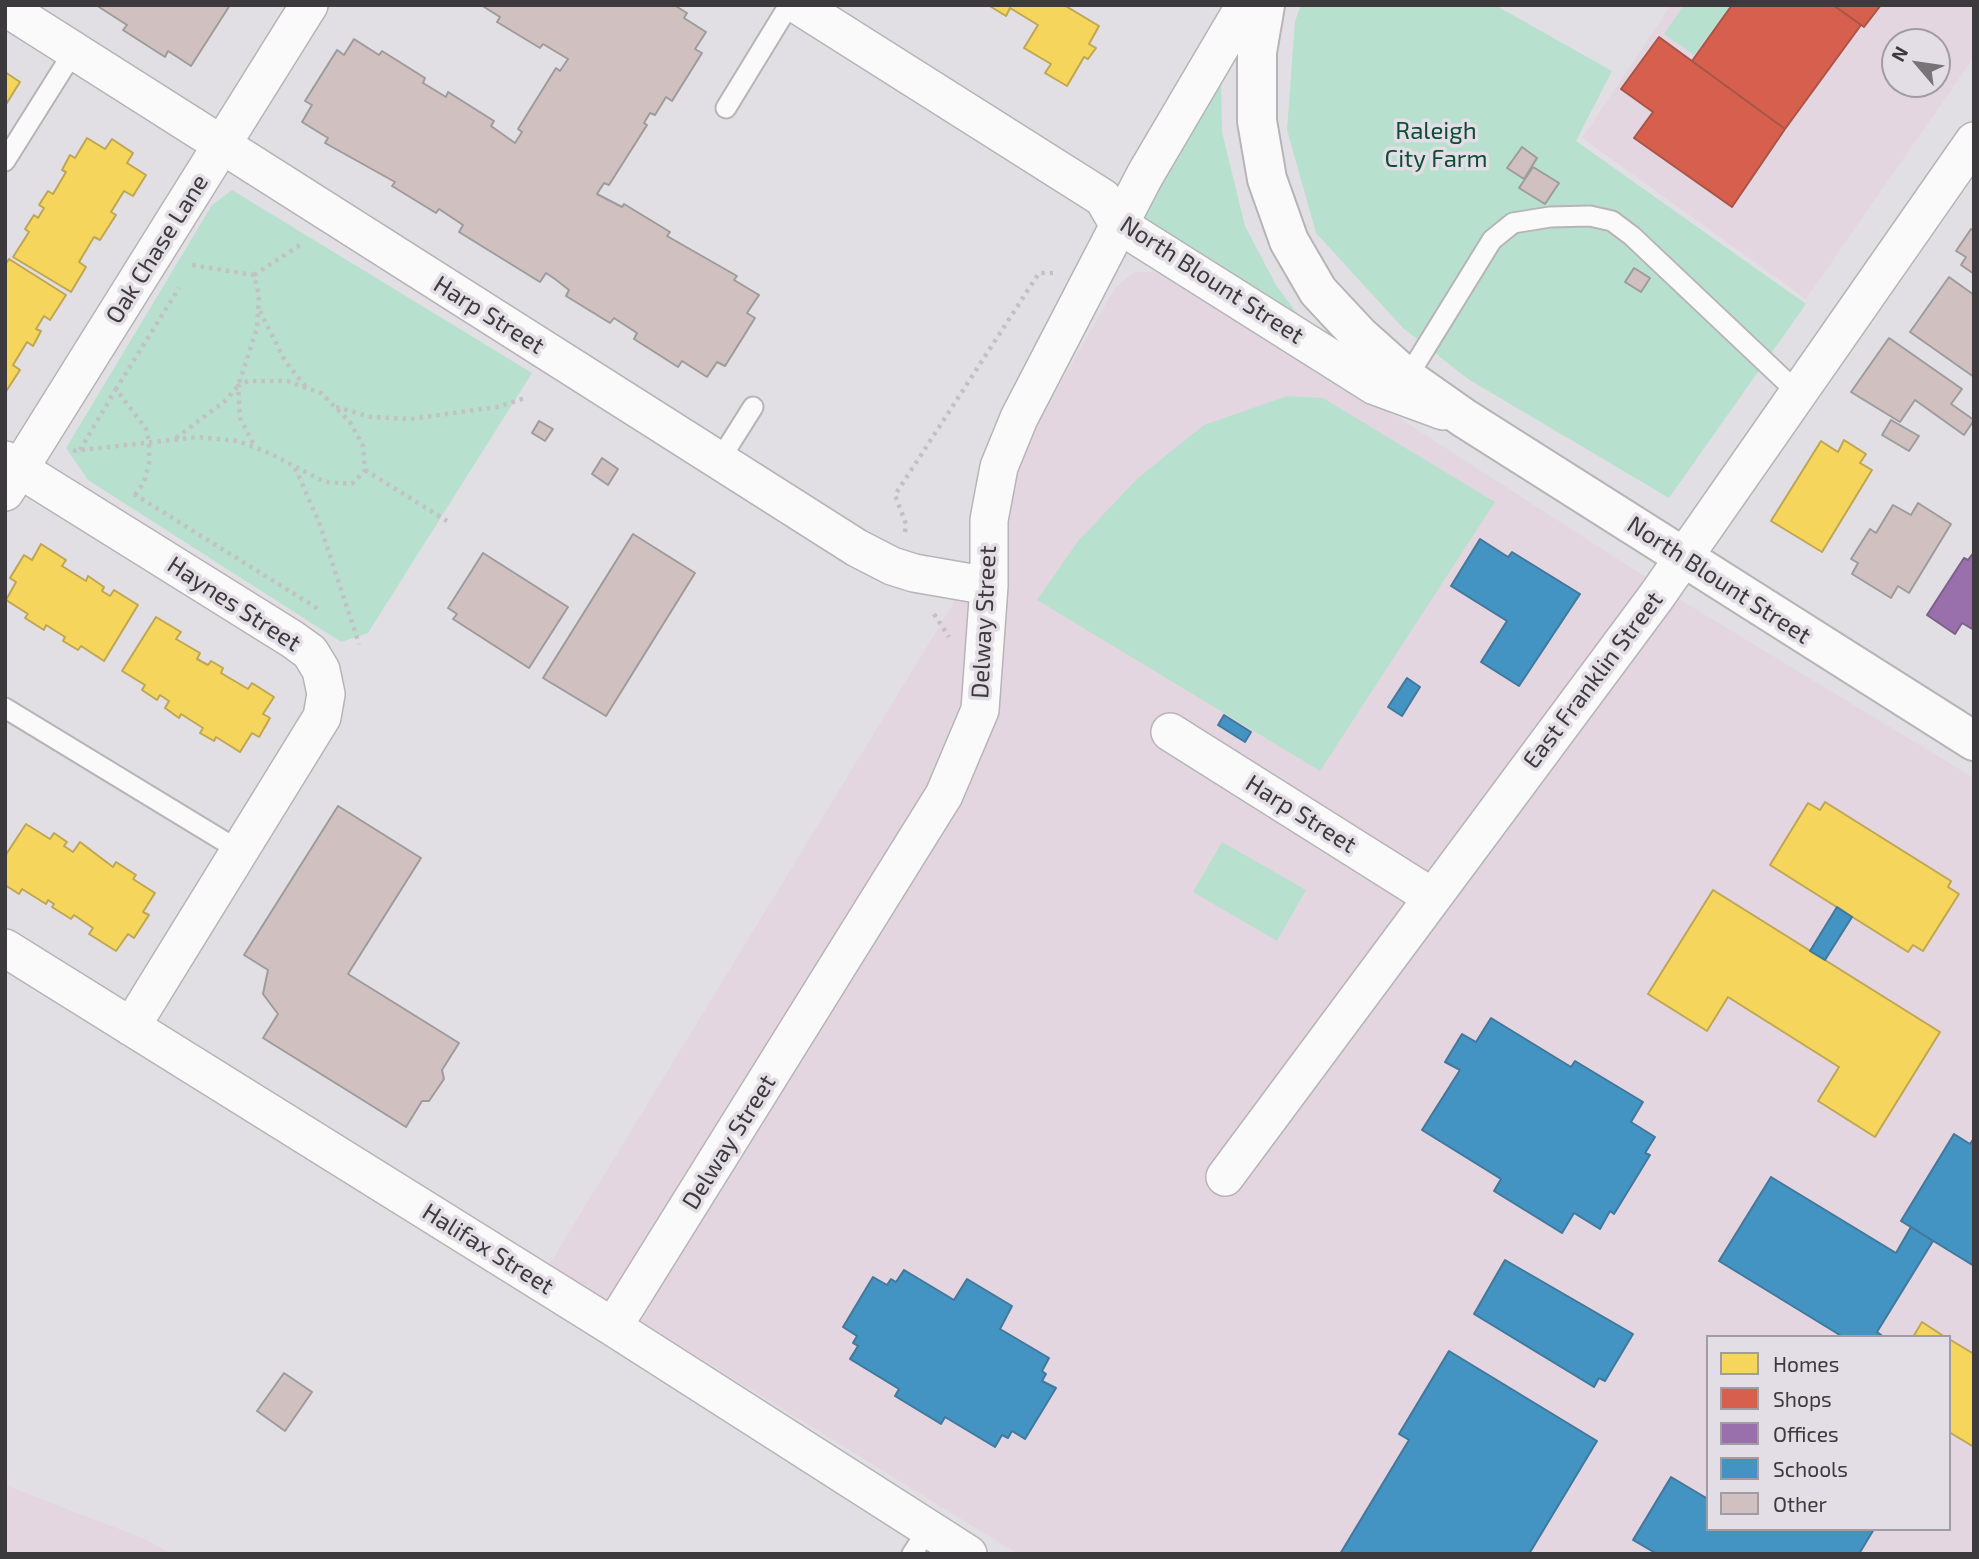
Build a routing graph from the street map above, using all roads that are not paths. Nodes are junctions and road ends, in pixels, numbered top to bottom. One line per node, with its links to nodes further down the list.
1 (309, 5): 10 (street, Oak Chase Lane)
2 (789, 5): 8 (lane)
3 (798, 5): 12 (street, North Blount Street)
4 (1245, 5): 12 (street, Delway Street)
5 (1265, 5): 13 (main road, North Blount Street)
6 (8, 7): 7 (street, Harp Street)
7 (74, 51): 10 (street, Harp Street); 11 (lane)
8 (726, 107)
9 (1974, 141): 14 (street, East Franklin Street)
10 (221, 146): 16 (street, Harp Street); 17 (street, Oak Chase Lane)
11 (5, 161)
12 (1118, 224): 13 (street, North Blount Street); 19 (street, Delway Street)
13 (1401, 386): 14 (lane); 18 (main road, North Blount Street)
14 (1797, 391): 18 (street, East Franklin Street)
15 (753, 407): 16 (lane)
16 (719, 461): 19 (street, Harp Street)
17 (10, 474): 23 (street, Haynes Street)
18 (1683, 557): 22 (main road, North Blount Street); 24 (street, East Franklin Street)
19 (989, 586): 28 (street, Delway Street)
20 (5, 708): 23 (lane)
21 (1170, 732): 24 (street, Harp Street)
22 (1974, 741)
23 (240, 851): 26 (street, Haynes Street)
24 (1432, 897): 27 (street, East Franklin Street)
25 (5, 947): 26 (street, Halifax Street)
26 (131, 1027): 28 (street, Halifax Street)
27 (1226, 1177)
28 (613, 1327): 29 (street, Halifax Street)
29 (920, 1541): 30 (street, Halifax Street)
30 (968, 1554)

